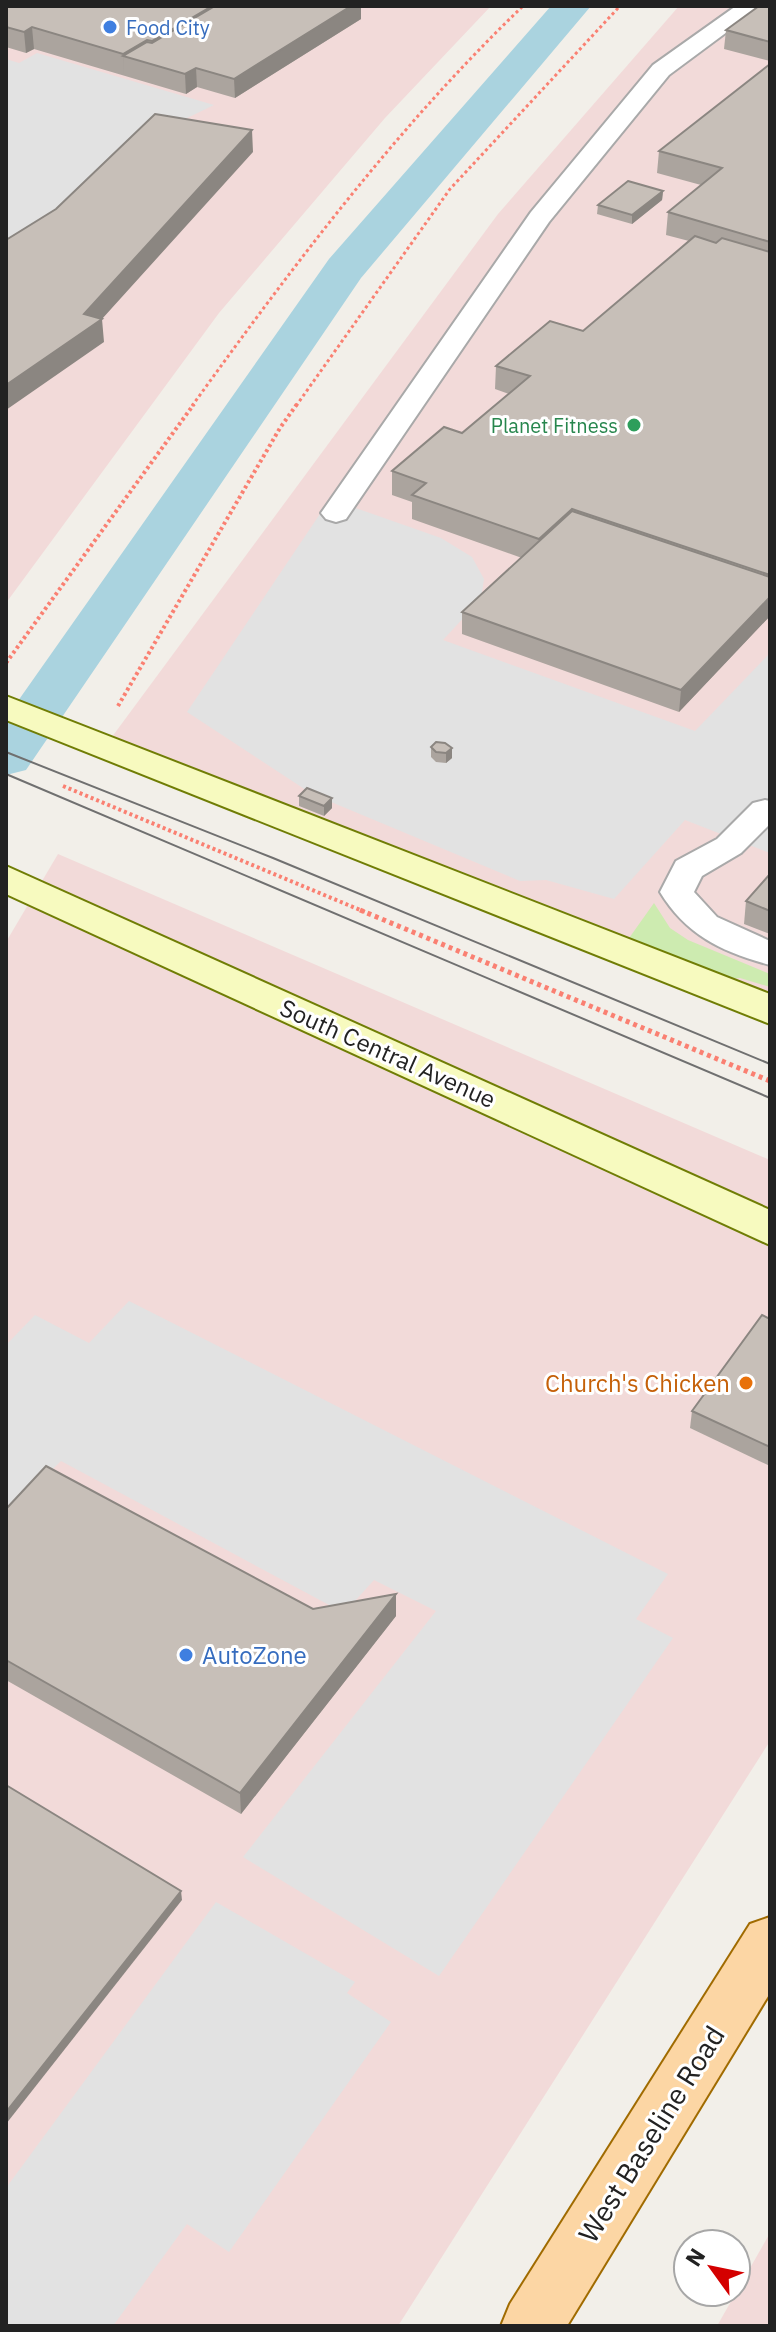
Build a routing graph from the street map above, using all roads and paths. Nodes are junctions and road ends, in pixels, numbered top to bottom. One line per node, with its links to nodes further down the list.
1 (523, 6): 5 (path)
2 (620, 6): 7 (path)
3 (751, 6): 4 (lane)
4 (336, 513)
5 (6, 663)
6 (6, 707): 7 (main road)
7 (104, 729): 12 (main road)
8 (63, 786): 13 (path)
9 (765, 810): 11 (lane)
10 (6, 879): 14 (main road, South Central Avenue)
11 (770, 954)
12 (770, 1010)
13 (770, 1081)
14 (770, 1229)
15 (770, 1942): 16 (main road, West Baseline Road)
16 (532, 2326)

